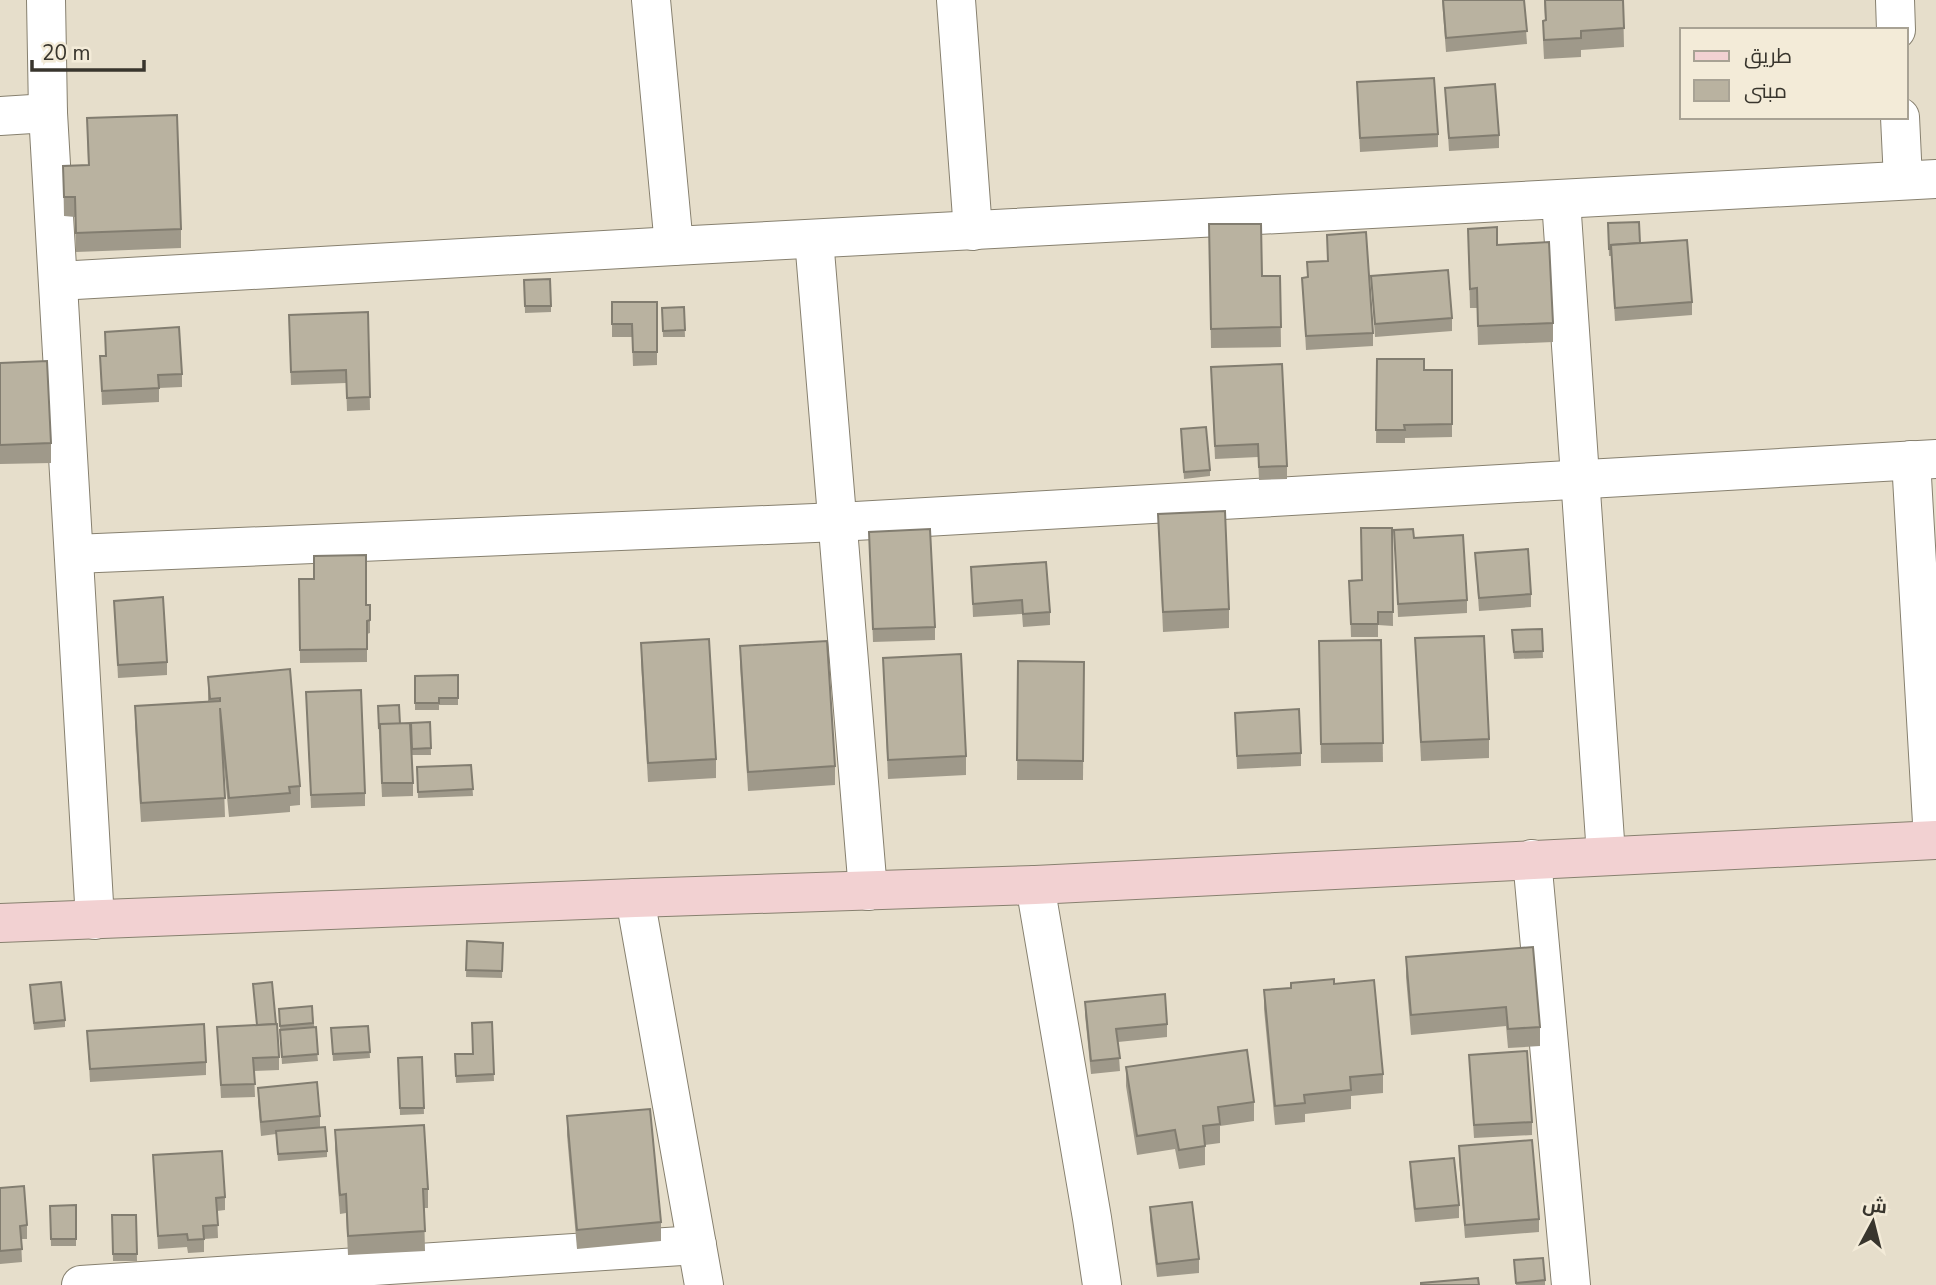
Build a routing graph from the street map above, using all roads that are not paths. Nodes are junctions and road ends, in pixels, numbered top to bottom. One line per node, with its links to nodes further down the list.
1 (46, 0): 6 (street)
2 (651, 0): 13 (street)
3 (956, 0): 11 (street)
4 (1895, 0): 5 (street)
5 (1896, 28)
6 (48, 113): 7 (street); 14 (street)
7 (0, 116)
8 (1901, 119): 9 (street)
9 (1919, 179): 10 (street)
10 (1561, 200): 11 (street); 16 (street)
11 (974, 231): 12 (street)
12 (814, 239): 13 (street); 17 (street)
13 (674, 246): 14 (street)
14 (58, 281): 18 (street)
15 (1924, 459): 16 (street); 19 (street)
16 (1580, 479): 17 (street); 20 (street)
17 (838, 522): 18 (street); 23 (street)
18 (74, 554): 25 (street)
19 (1934, 840): 20 (street)
20 (1606, 855): 21 (street)
21 (1532, 859): 22 (street); 31 (street)
22 (1035, 886): 23 (street); 30 (street)
23 (868, 891): 24 (street)
24 (635, 898): 25 (street); 27 (street)
25 (95, 920): 26 (street)
26 (0, 923)
27 (697, 1245): 28 (street); 29 (street)
28 (80, 1285)
29 (704, 1285)
30 (1102, 1285)
31 (1571, 1285)

